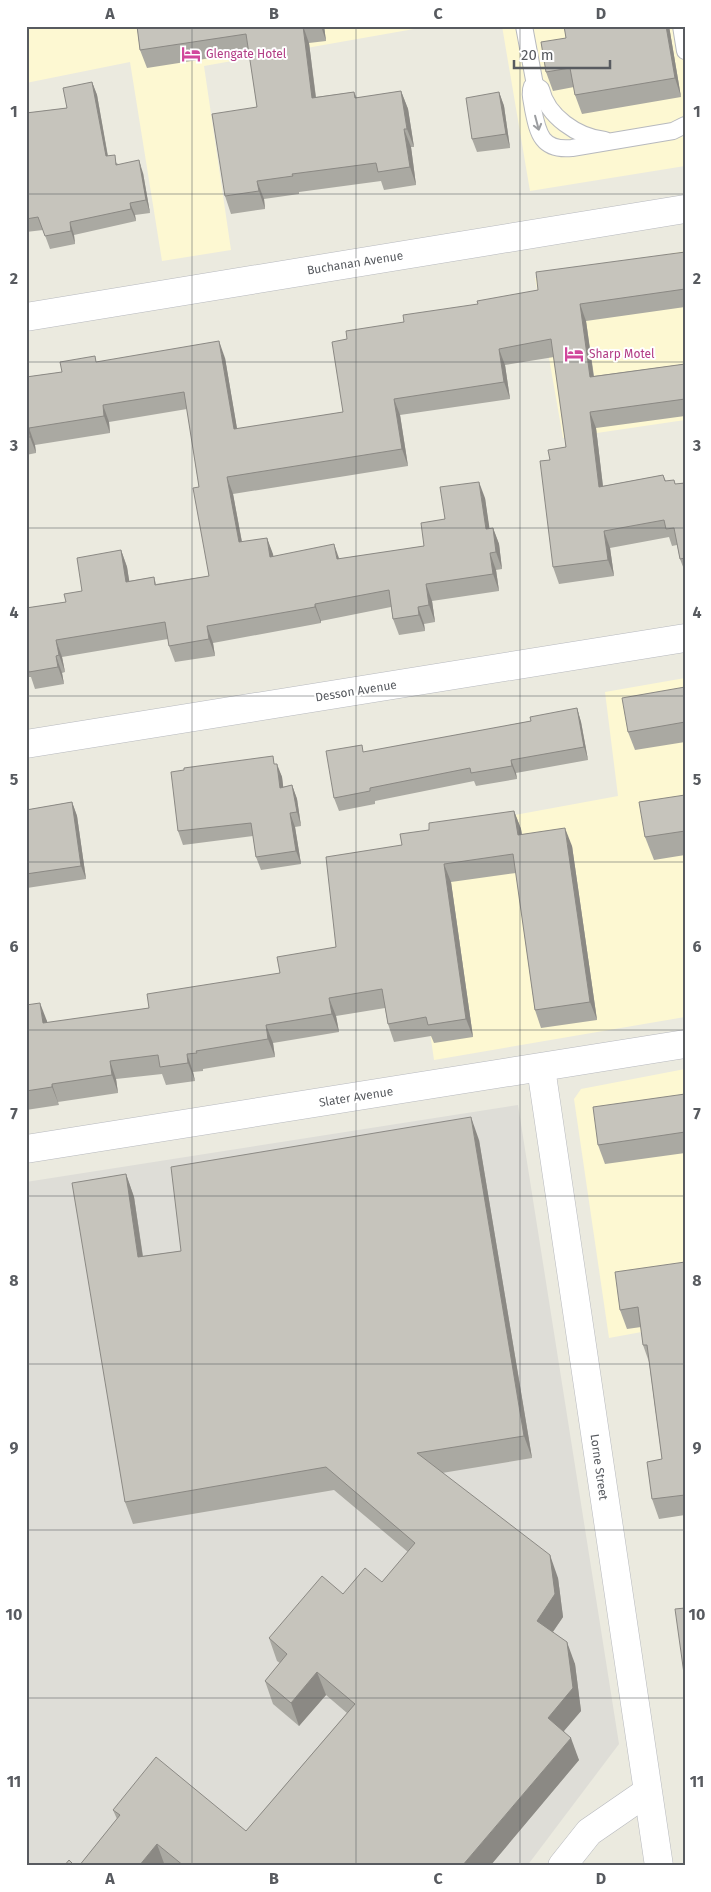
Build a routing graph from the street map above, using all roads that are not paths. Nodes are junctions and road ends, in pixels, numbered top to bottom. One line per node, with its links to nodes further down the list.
1 (524, 26): 4 (lane)
2 (681, 26): 3 (lane)
3 (685, 51)
4 (535, 85): 6 (lane); 6 (lane, one-way to 6)
5 (685, 125): 6 (lane)
6 (620, 140)
7 (685, 209): 8 (street, Buchanan Avenue)
8 (26, 317)
9 (685, 638): 10 (street, Desson Avenue)
10 (26, 744)
11 (685, 1044): 12 (street, Slater Avenue)
12 (541, 1068): 13 (street, Slater Avenue); 14 (street, Lorne Street)
13 (26, 1149)
14 (647, 1792): 15 (street); 16 (street, Lorne Street)
15 (562, 1866)
16 (659, 1866)

